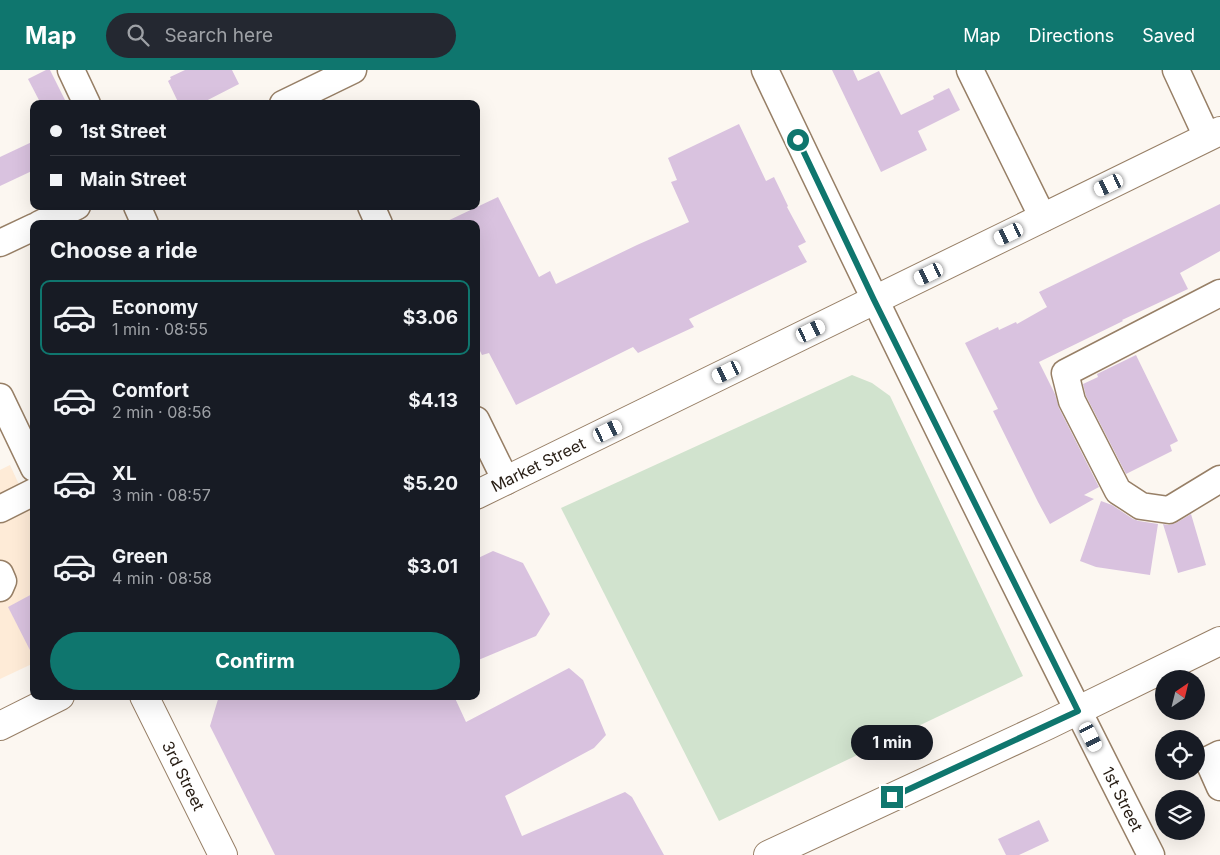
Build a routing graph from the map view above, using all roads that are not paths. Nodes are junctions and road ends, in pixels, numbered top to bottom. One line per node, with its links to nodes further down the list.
1 (71, 70): 7 (street)
2 (353, 70): 6 (street)
3 (765, 70): 16 (street, 1st Street)
4 (970, 70): 11 (street)
5 (1176, 70): 9 (street)
6 (313, 87): 8 (street)
7 (85, 100)
8 (290, 100)
9 (1214, 134): 11 (main road, Market Street)
10 (69, 210): 12 (street)
11 (1043, 218): 16 (main road, Market Street)
12 (48, 220)
13 (30, 229): 14 (street)
14 (0, 243)
15 (1220, 293): 20 (street)
16 (874, 300): 21 (main road, Market Street); 30 (street, 1st Street)
17 (0, 397): 19 (street)
18 (480, 428): 21 (street)
19 (30, 460)
20 (1220, 479)
21 (506, 481): 22 (main road, Market Street)
22 (480, 493)
23 (30, 494): 24 (street)
24 (0, 509)
25 (0, 574): 26 (street)
26 (0, 588)
27 (1220, 641): 30 (main road)
28 (52, 700): 31 (main road)
29 (146, 700): 34 (main road, 3rd Street)
30 (1078, 711): 35 (main road); 36 (street, 1st Street)
31 (0, 726)
32 (1220, 754): 33 (street)
33 (1220, 787)
34 (223, 855)
35 (768, 855)
36 (1151, 855)

